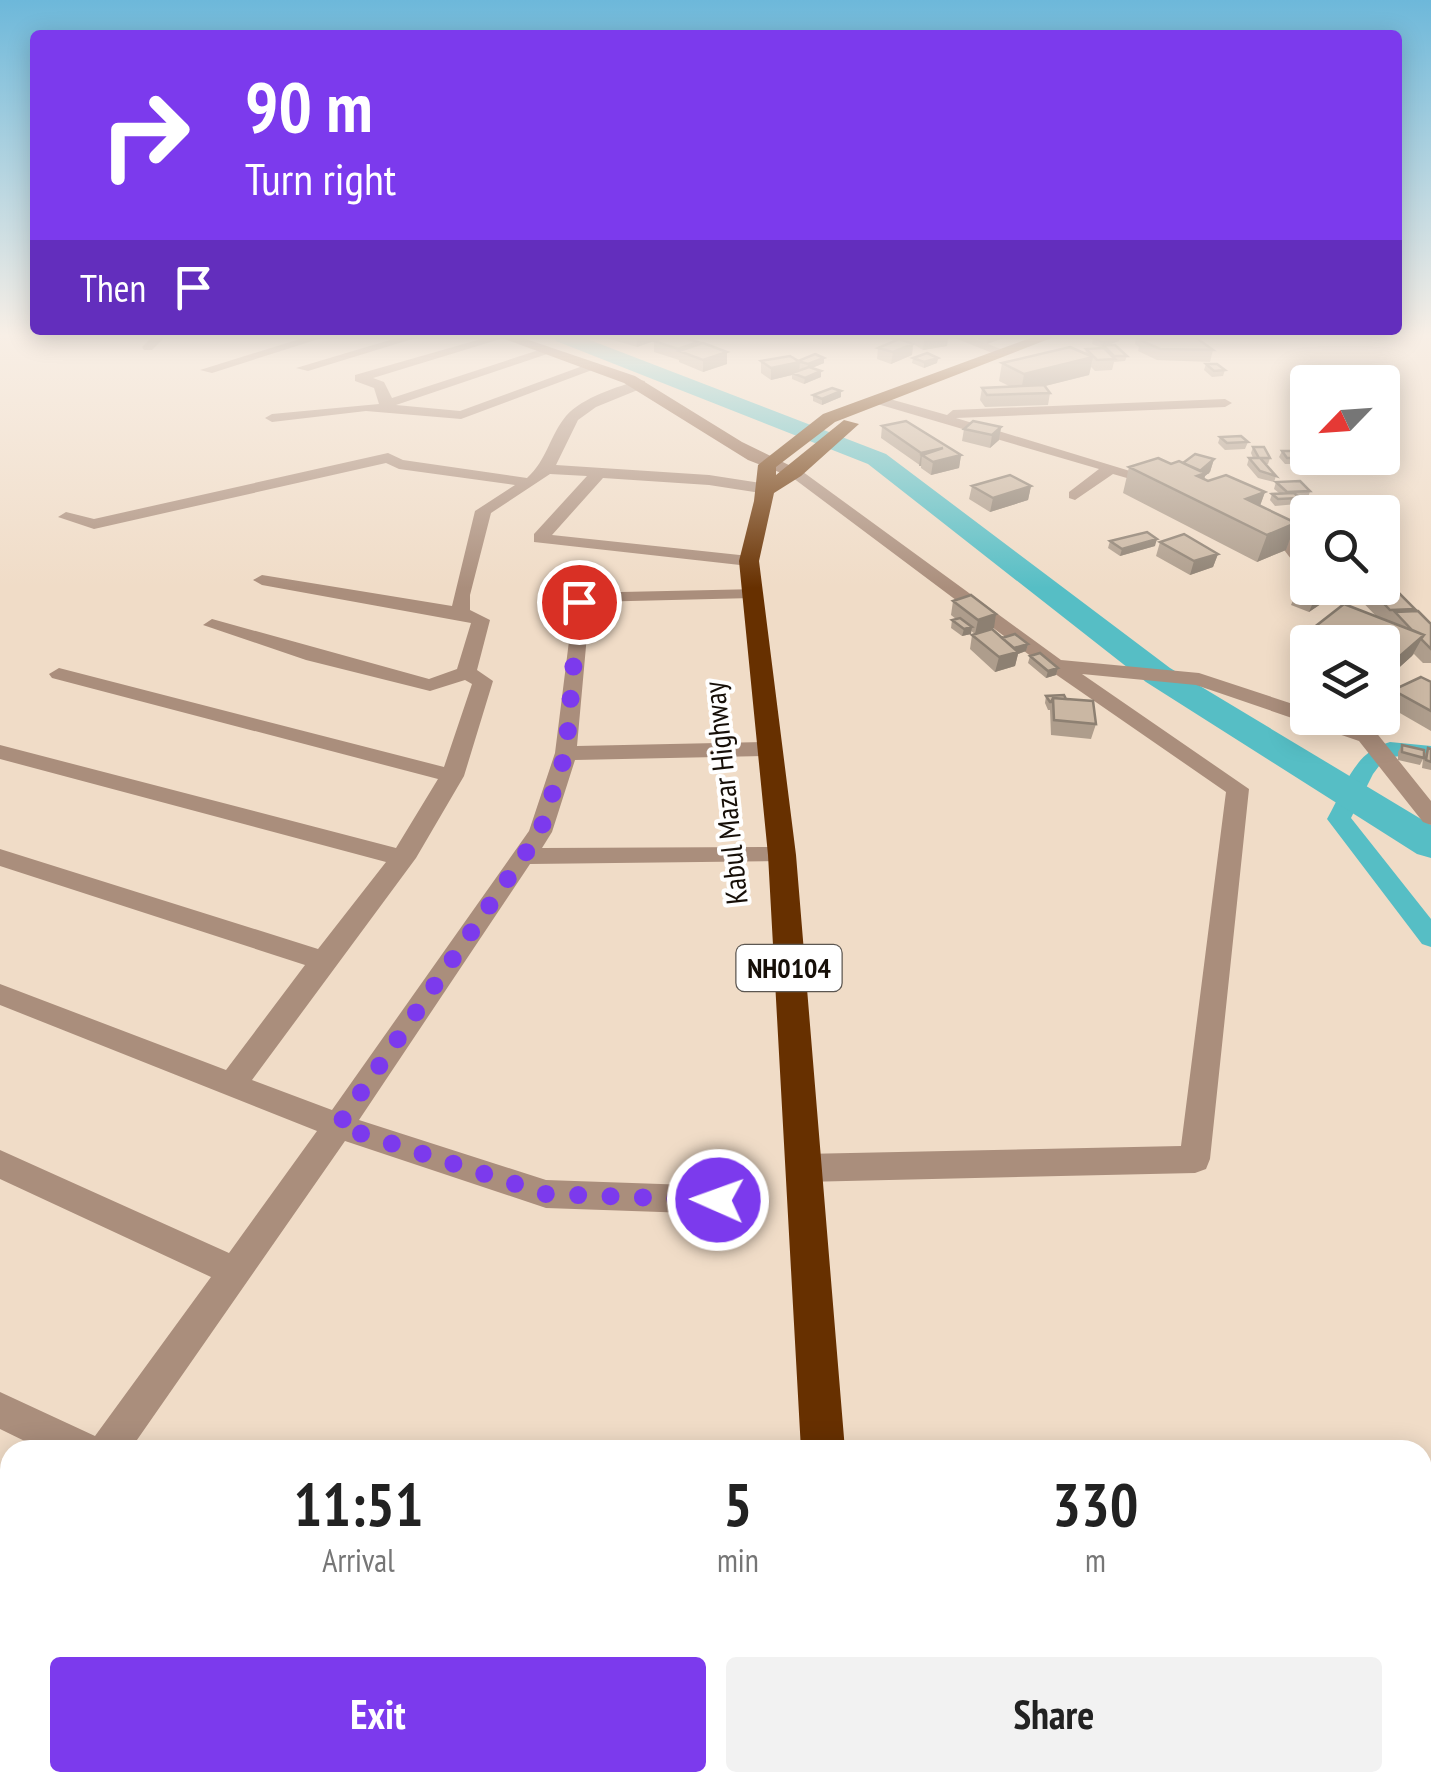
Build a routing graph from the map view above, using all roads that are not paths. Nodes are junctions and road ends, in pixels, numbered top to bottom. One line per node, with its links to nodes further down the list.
1 (570, 421): 9 (street)
2 (704, 421): 7 (street)
3 (827, 421): 7 (highway)
4 (854, 421): 7 (highway)
5 (947, 421): 6 (street)
6 (1110, 468): 10 (street); 11 (street)
7 (783, 469): 8 (street); 15 (highway, Kabul Mazar Highway / NH0104); 19 (street)
8 (600, 473): 9 (street); 15 (street)
9 (538, 476): 13 (street); 17 (street)
10 (1178, 488)
11 (1076, 495)
12 (1247, 508): 14 (street)
13 (66, 516)
14 (1290, 545)
15 (751, 576): 24 (highway, Kabul Mazar Highway / NH0104); 26 (street)
16 (262, 580): 17 (street)
17 (461, 613): 20 (street)
18 (212, 625): 20 (street)
19 (1056, 665): 22 (street); 38 (street)
20 (466, 673): 27 (street)
21 (59, 674): 27 (street)
22 (1290, 710)
23 (1364, 735): 28 (street)
24 (770, 749): 26 (street); 29 (highway, Kabul Mazar Highway / NH0104)
25 (0, 752): 32 (street)
26 (566, 752): 30 (street)
27 (453, 776): 32 (street)
28 (1431, 817)
29 (782, 855): 30 (street); 38 (highway, Kabul Mazar Highway / NH0104)
30 (521, 856): 36 (street)
31 (0, 857): 33 (street)
32 (404, 858): 33 (street)
33 (323, 961): 35 (street)
34 (0, 994): 35 (street)
35 (232, 1085): 36 (street)
36 (338, 1126): 39 (street); 40 (street)
37 (0, 1164): 40 (street)
38 (803, 1168): 44 (highway, Kabul Mazar Highway / NH0104)
39 (718, 1200)
40 (234, 1272): 43 (street)
41 (0, 1410): 42 (street)
42 (63, 1440)
43 (115, 1440)
44 (822, 1440)

